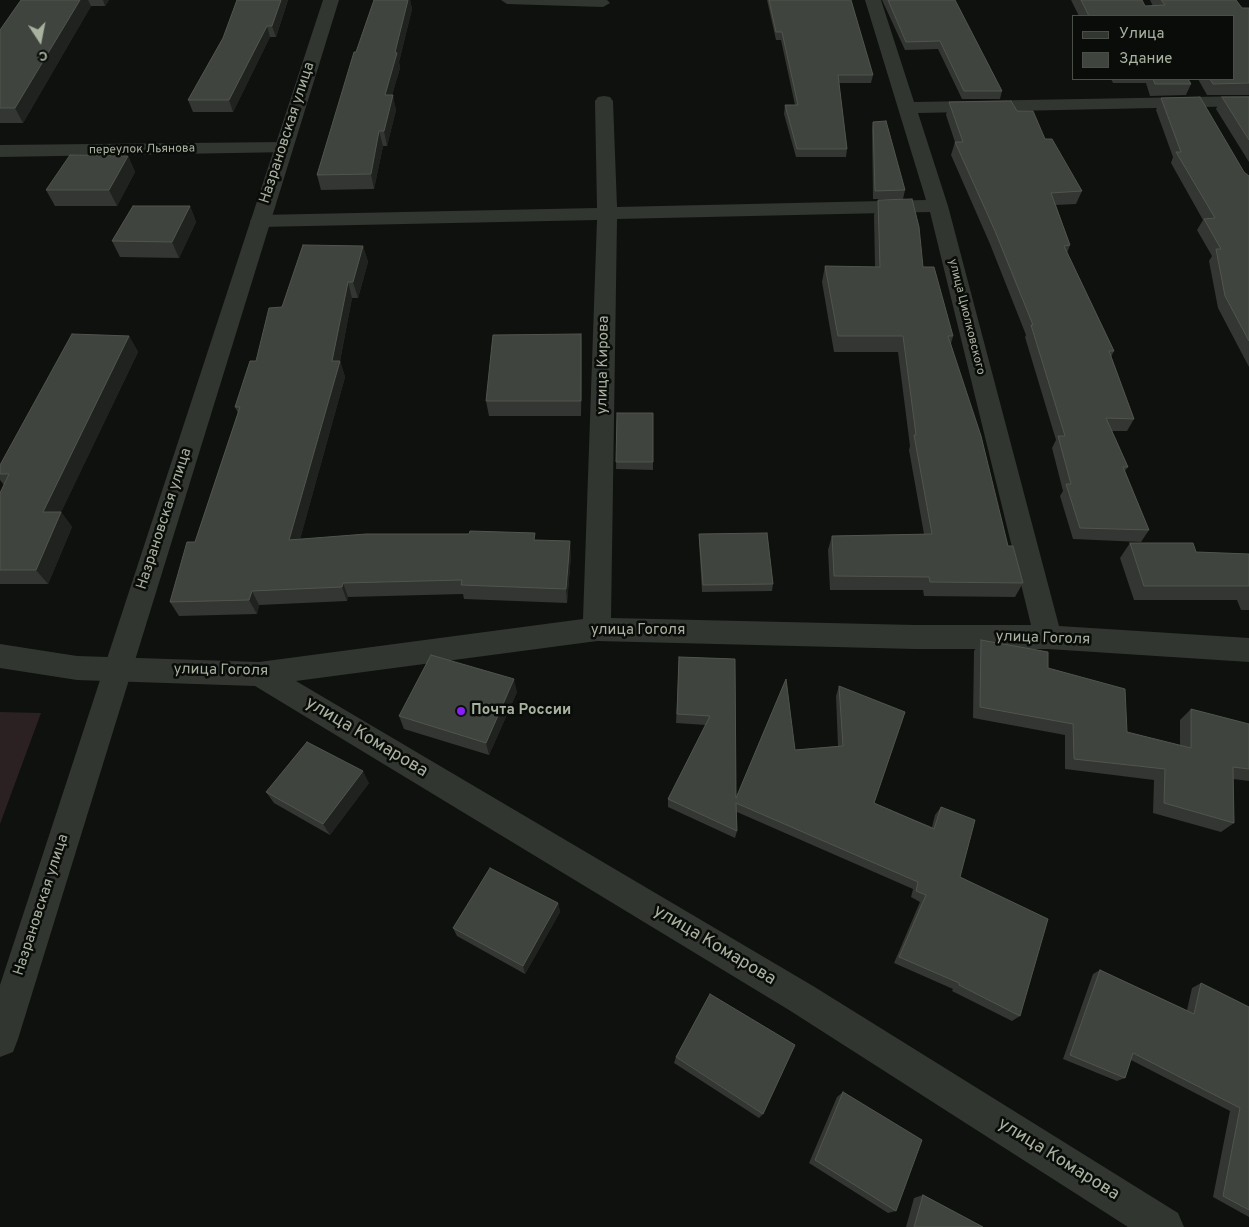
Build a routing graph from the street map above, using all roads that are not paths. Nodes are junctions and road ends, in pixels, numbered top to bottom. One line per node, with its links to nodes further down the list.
1 (331, 0): 10 (street, Назрановская улица)
2 (507, 0): 4 (lane)
3 (873, 0): 8 (street, улица Циолковского)
4 (603, 3)
5 (1196, 94): 7 (street); 8 (street); 9 (street)
6 (604, 101): 13 (street, улица Кирова)
7 (1249, 101)
8 (907, 108): 12 (street, улица Циолковского)
9 (1210, 118)
10 (284, 148): 11 (street, переулок Льянова); 14 (street, Назрановская улица)
11 (0, 151)
12 (938, 206): 13 (street); 16 (street, улица Циолковского)
13 (607, 212): 14 (street); 15 (street, улица Кирова)
14 (260, 221): 19 (street, Назрановская улица)
15 (597, 629): 16 (street, улица Гоголя); 20 (street, улица Гоголя)
16 (1048, 637): 17 (street, улица Гоголя)
17 (1249, 650)
18 (0, 656): 19 (street, улица Гоголя)
19 (118, 669): 20 (street, улица Гоголя); 21 (street, Назрановская улица)
20 (259, 674): 22 (street, улица Комарова)
21 (0, 1039)
22 (1164, 1227)

